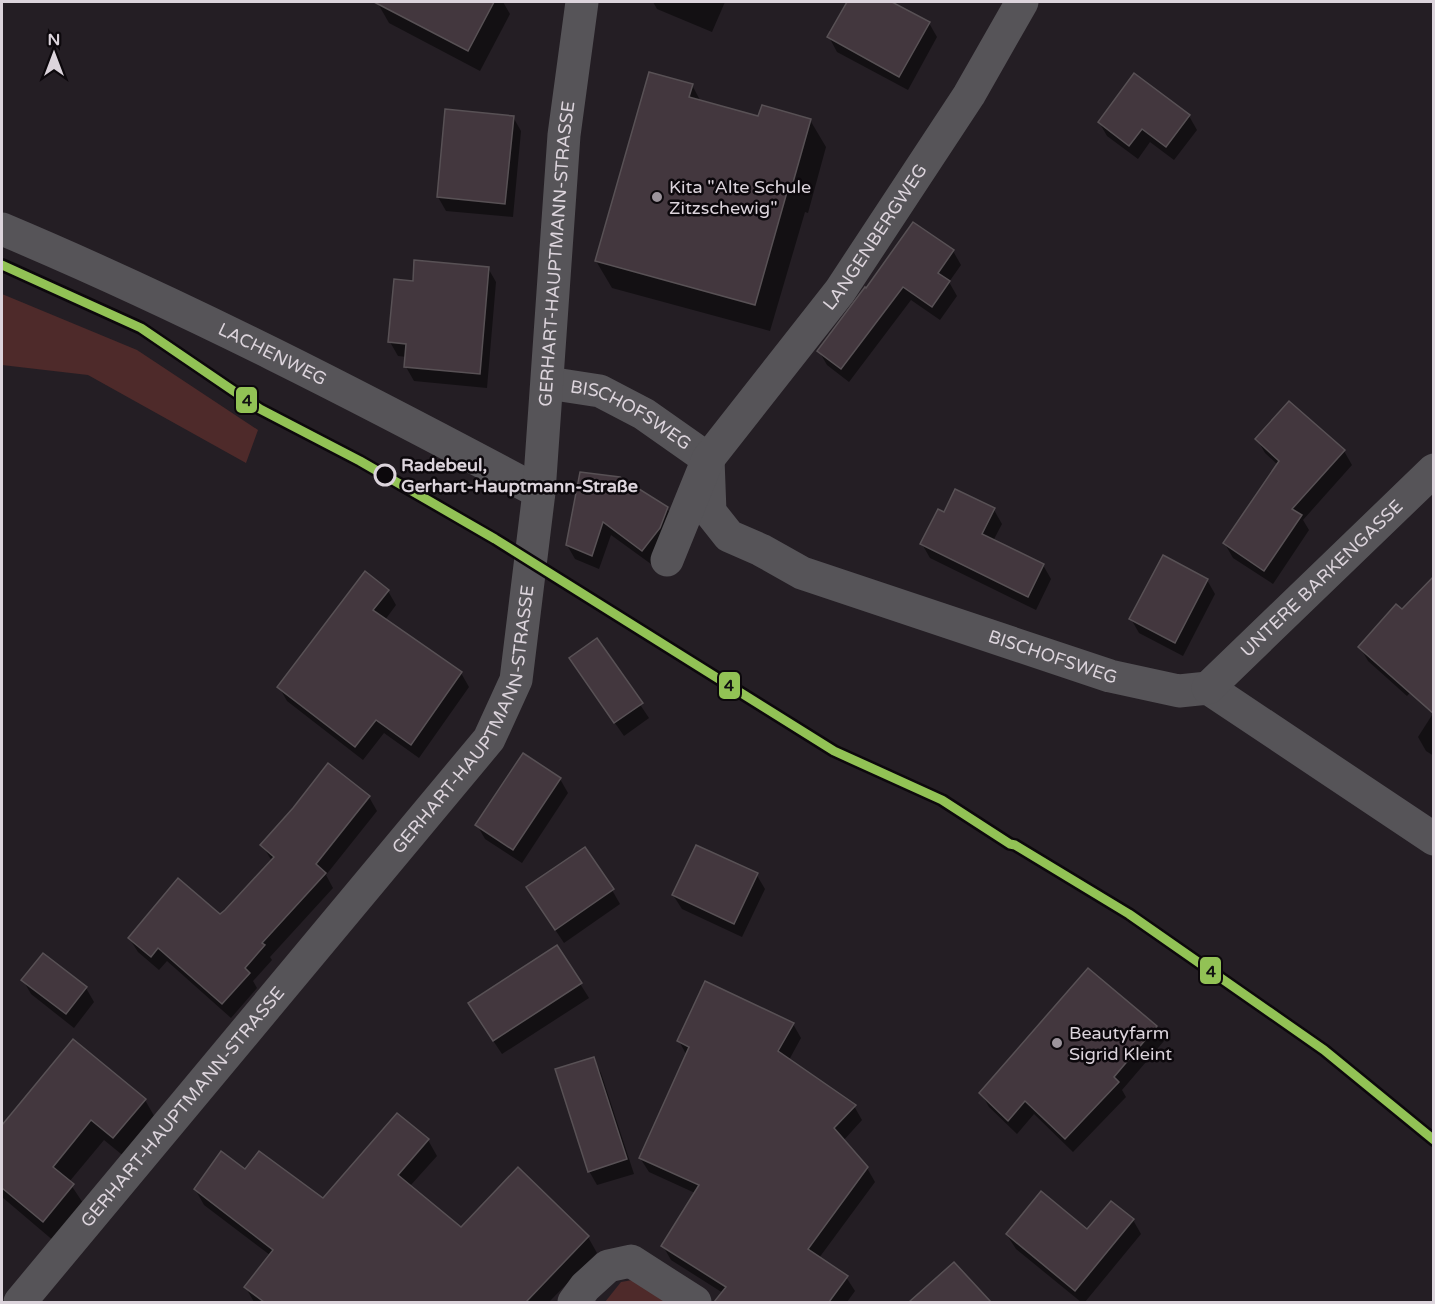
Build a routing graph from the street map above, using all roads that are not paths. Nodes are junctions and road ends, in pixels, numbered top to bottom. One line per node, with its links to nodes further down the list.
1 (582, 2): 4 (street, GERHART-HAUPTMANN-STRASSE)
2 (1022, 2): 5 (street, LANGENBERGWEG)
3 (2, 229): 7 (street, LACHENWEG)
4 (548, 383): 5 (street, BISCHOFSWEG); 7 (street, GERHART-HAUPTMANN-STRASSE)
5 (708, 459): 8 (street, BISCHOFSWEG); 9 (street, BISCHOFSWEG)
6 (1434, 470): 9 (street, UNTERE BARKENGASSE)
7 (539, 492): 11 (street, GERHART-HAUPTMANN-STRASSE)
8 (667, 560)
9 (1208, 688): 10 (street)
10 (1434, 839)
11 (20, 1302)
12 (574, 1302): 13 (street)
13 (695, 1302)

